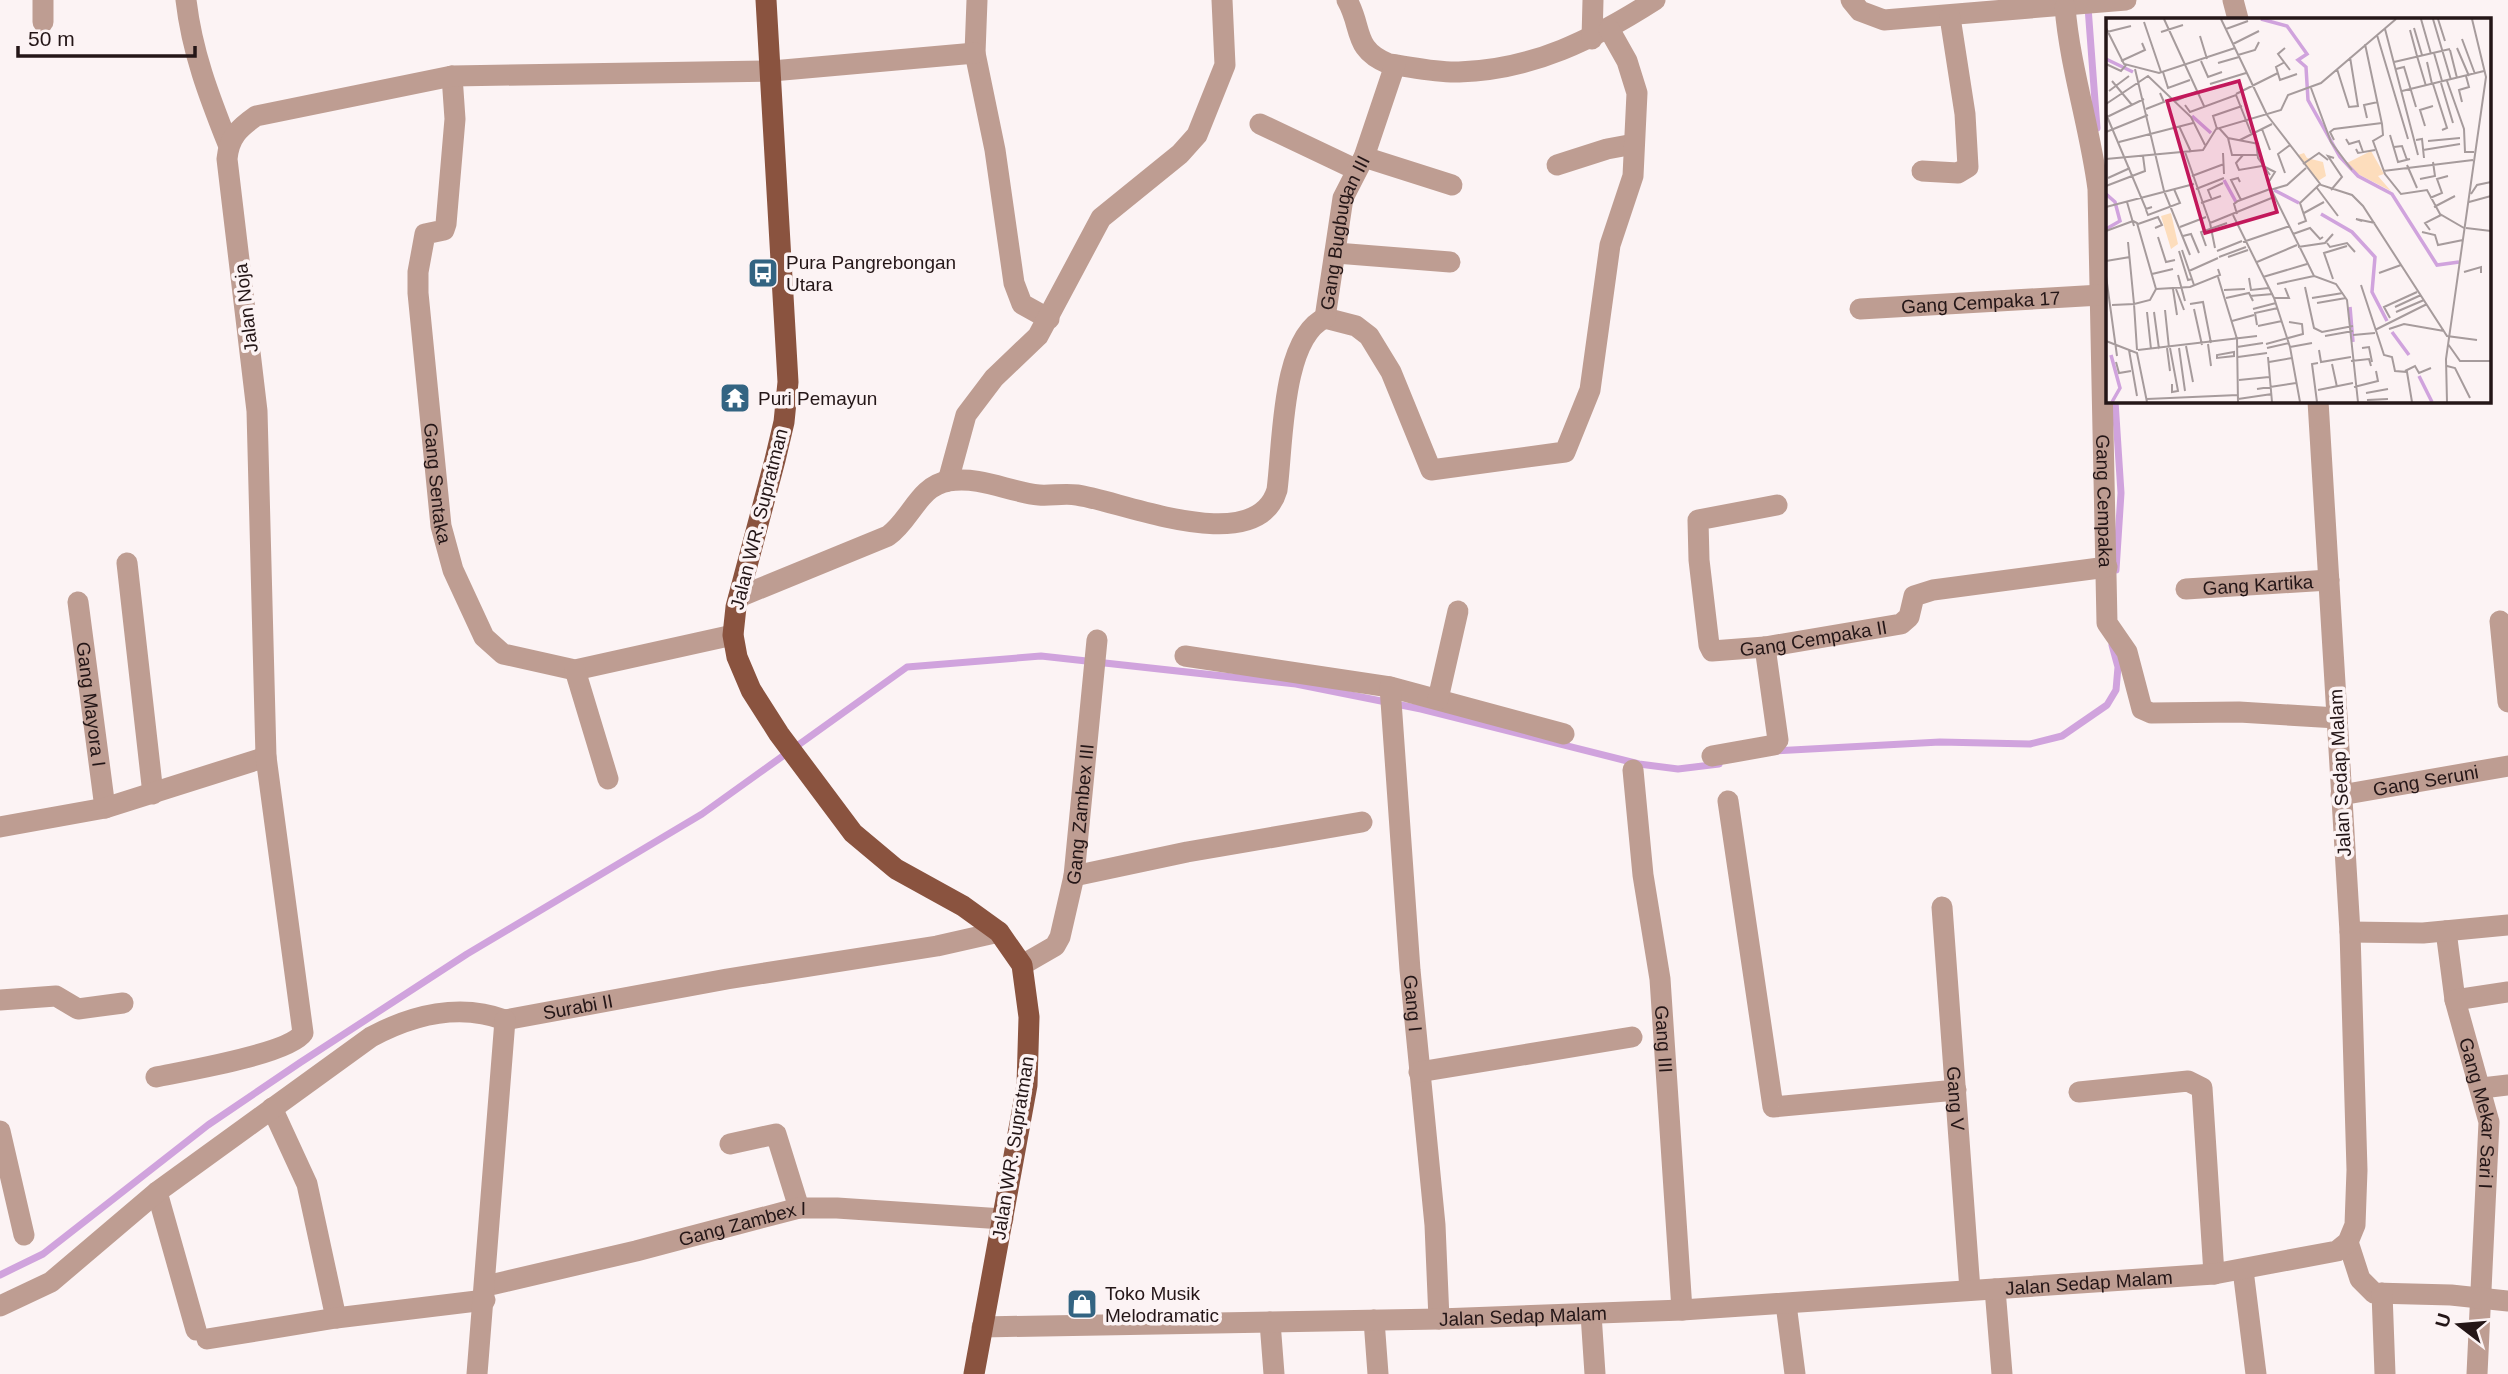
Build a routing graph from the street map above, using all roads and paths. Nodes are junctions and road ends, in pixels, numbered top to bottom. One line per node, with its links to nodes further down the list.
1 (43, 0): 15 (street)
2 (186, 0): 21 (street, Jalan Noja)
3 (766, 0): 19 (main road, Jalan WR. Supratman)
4 (977, 0): 17 (street)
5 (1222, 0): 35 (street)
6 (1347, 0): 18 (street)
7 (1593, 0): 16 (street)
8 (1655, 0): 16 (street)
9 (1851, 0): 13 (street)
10 (2126, 0): 12 (street)
11 (2233, 0): 14 (street)
12 (2078, 4): 13 (street); 32 (street, Gang Cempaka)
13 (1950, 17): 28 (street)
14 (2238, 18)
15 (43, 22)
16 (1601, 34): 18 (street); 25 (street)
17 (975, 53): 19 (street); 35 (street)
18 (1395, 65): 26 (street, Gang Bugbugan III)
19 (772, 71): 20 (street); 43 (main road, Jalan WR. Supratman)
20 (452, 76): 22 (street); 51 (street, Gang Sentaka)
21 (213, 104): 22 (street); 24 (street, Jalan Noja)
22 (256, 116): 24 (street)
23 (1260, 124): 26 (street)
24 (228, 144): 58 (street, Jalan Noja)
25 (1634, 144): 27 (street); 34 (street)
26 (1360, 163): 29 (street); 30 (street, Gang Bugbugan III)
27 (1557, 165)
28 (1922, 171)
29 (1452, 185)
30 (1336, 253): 31 (street); 34 (street, Gang Bugbugan III)
31 (1450, 262)
32 (2101, 295): 33 (street, Gang Cempaka 17); 40 (street, Gang Cempaka)
33 (1860, 309)
34 (1325, 318): 37 (street, Gang Bugbugan III)
35 (1049, 319): 37 (street)
36 (2318, 402): 41 (street, Jalan Sedap Malam)
37 (948, 481): 43 (street)
38 (1777, 505): 48 (street, Gang Cempaka II)
39 (127, 563): 62 (street)
40 (2107, 567): 48 (street, Gang Cempaka II); 55 (street, Gang Cempaka)
41 (2329, 580): 42 (street, Gang Kartika); 55 (street, Jalan Sedap Malam)
42 (2186, 589)
43 (738, 597): 47 (main road, Jalan WR. Supratman)
44 (78, 602): 65 (street, Gang Mayora I)
45 (1458, 611): 53 (street)
46 (2500, 621): 54 (street)
47 (733, 635): 51 (street, Gang Sentaka); 72 (main road, Jalan WR. Supratman)
48 (1765, 647): 57 (street)
49 (1095, 652): 68 (street, Gang Zambex III)
50 (1185, 656): 52 (street)
51 (575, 670): 61 (street)
52 (1390, 696): 53 (street); 81 (street, Gang I)
53 (1438, 699): 56 (street)
54 (2508, 702)
55 (2337, 718): 63 (street, Jalan Sedap Malam)
56 (1564, 734)
57 (1712, 756)
58 (266, 757): 62 (street); 82 (street, Jalan Noja)
59 (2508, 766): 63 (street, Gang Seruni)
60 (1633, 770): 105 (street, Gang III)
61 (608, 779)
62 (153, 793): 65 (street)
63 (2341, 795): 73 (street, Jalan Sedap Malam)
64 (1728, 801): 85 (street)
65 (105, 808): 67 (street)
66 (1362, 822): 68 (street)
67 (0, 827)
68 (1074, 876): 74 (street, Gang Zambex III)
69 (1942, 906): 85 (street, Gang V)
70 (2508, 925): 71 (street)
71 (2446, 931): 73 (street); 77 (street, Gang Mekar Sari I)
72 (999, 932): 74 (main road, Jalan WR. Supratman); 79 (street, Surabi II)
73 (2350, 932): 94 (street, Jalan Sedap Malam)
74 (1022, 965): 92 (main road, Jalan WR. Supratman)
75 (2508, 992): 77 (street)
76 (0, 1000): 78 (street)
77 (2455, 1000): 84 (street, Gang Mekar Sari I)
78 (122, 1003)
79 (505, 1020): 87 (street); 99 (street)
80 (1632, 1037): 81 (street)
81 (1419, 1072): 108 (street, Gang I)
82 (156, 1077)
83 (2508, 1085): 84 (street)
84 (2482, 1088): 101 (street, Gang Mekar Sari I)
85 (1956, 1090): 98 (street, Gang V)
86 (2079, 1092): 96 (street)
87 (272, 1108): 90 (street); 107 (street)
88 (0, 1131): 93 (street)
89 (730, 1144): 91 (street)
90 (157, 1192): 104 (street); 107 (street, Gang Zambex I)
91 (799, 1208): 92 (street, Gang Zambex I); 99 (street, Gang Zambex I)
92 (1003, 1219): 111 (main road, Jalan WR. Supratman)
93 (24, 1235)
94 (2348, 1242): 95 (street, Jalan Sedap Malam); 100 (street)
95 (2243, 1270): 96 (street, Jalan Sedap Malam); 119 (street)
96 (2214, 1274): 97 (street, Jalan Sedap Malam)
97 (1995, 1289): 98 (street, Jalan Sedap Malam); 118 (street)
98 (1970, 1290): 103 (street, Jalan Sedap Malam)
99 (485, 1293): 107 (street, Gang Zambex I); 112 (street)
100 (2382, 1293): 101 (street); 120 (street)
101 (2480, 1298): 102 (street); 121 (street, Gang Mekar Sari I)
102 (2508, 1301)
103 (1786, 1304): 105 (street, Jalan Sedap Malam); 117 (street)
104 (0, 1306)
105 (1682, 1310): 106 (street, Jalan Sedap Malam)
106 (1591, 1314): 108 (street, Jalan Sedap Malam); 116 (street)
107 (337, 1318)
108 (1439, 1319): 109 (street, Jalan Sedap Malam)
109 (1374, 1320): 110 (street, Jalan Sedap Malam); 115 (street)
110 (1270, 1322): 111 (street, Jalan Sedap Malam); 114 (street)
111 (982, 1326): 113 (main road, Jalan WR. Supratman)
112 (477, 1374)
113 (974, 1374)
114 (1274, 1374)
115 (1378, 1374)
116 (1595, 1374)
117 (1795, 1374)
118 (2002, 1374)
119 (2256, 1374)
120 (2385, 1374)
121 (2477, 1374)

